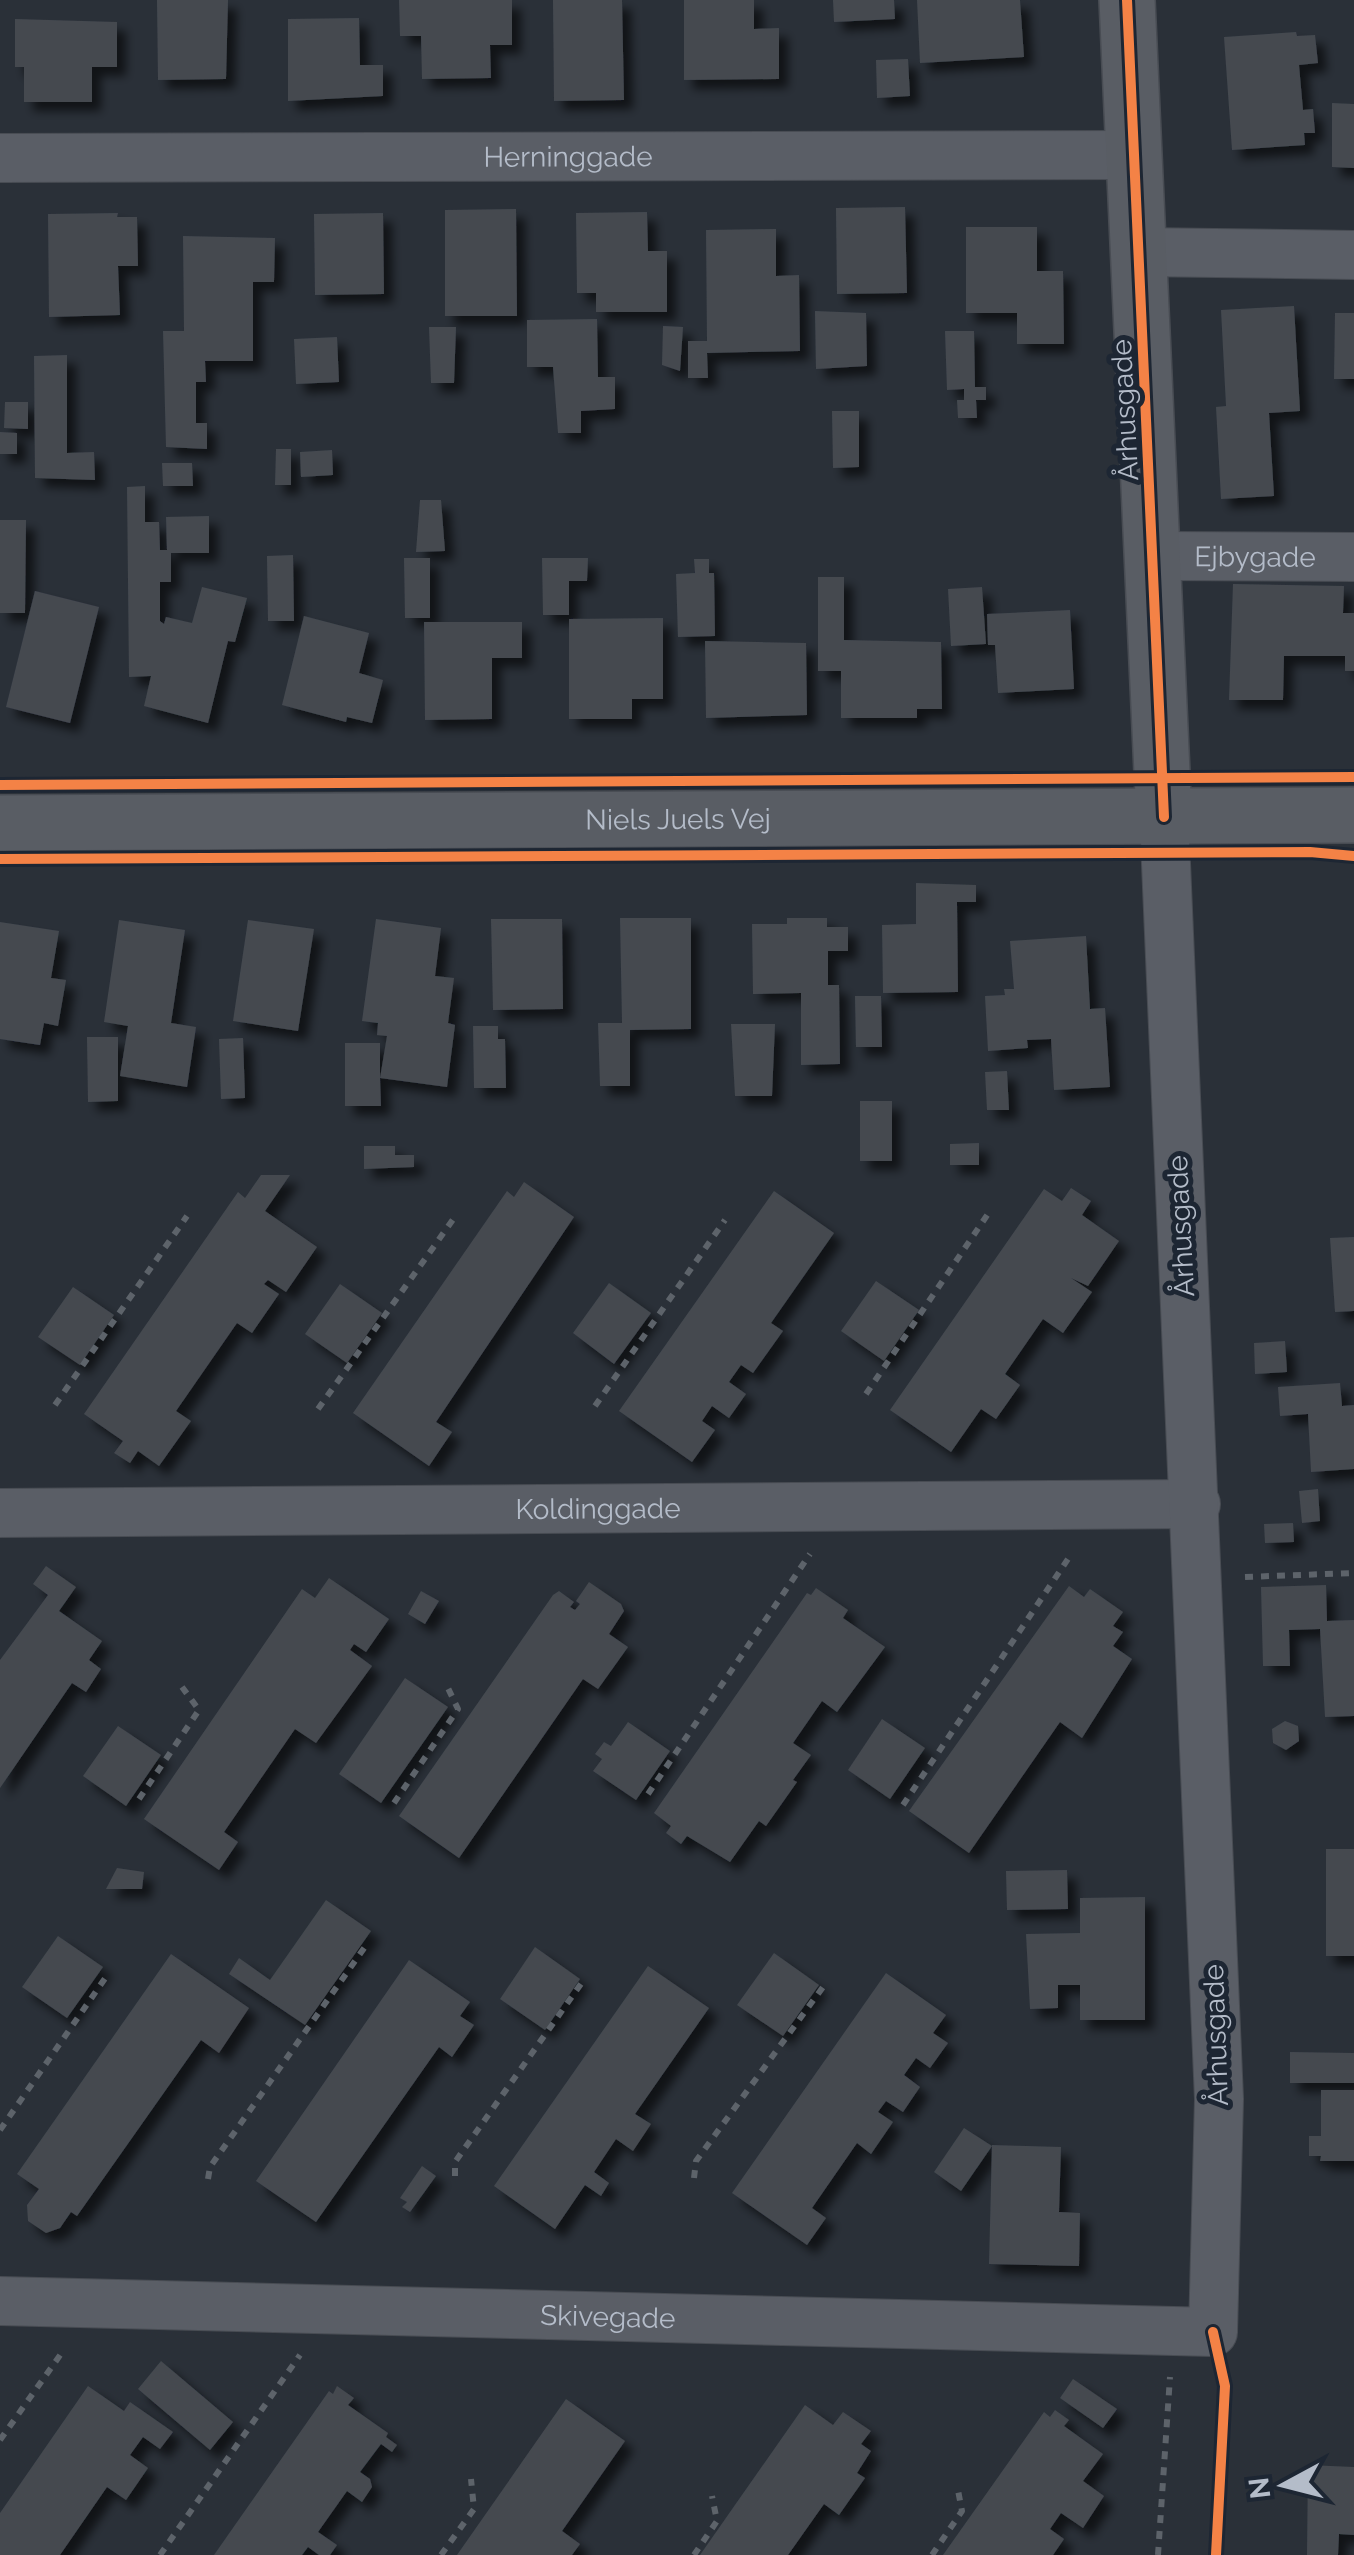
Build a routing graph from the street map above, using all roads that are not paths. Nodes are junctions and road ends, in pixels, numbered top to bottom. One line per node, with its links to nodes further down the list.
1 (1127, 0): 2 (street, Århusgade)
2 (1134, 155): 3 (street, Herninggade); 4 (street, Århusgade)
3 (0, 158)
4 (1140, 252): 5 (street); 6 (street, Århusgade)
5 (1354, 255)
6 (1155, 556): 7 (street, Ejbygade); 9 (street, Århusgade)
7 (1354, 556)
8 (1354, 815): 9 (street, Niels Juels Vej)
9 (1164, 817): 10 (street, Niels Juels Vej); 11 (street, Århusgade)
10 (0, 823)
11 (1196, 1504): 12 (street, Koldinggade); 14 (street, Århusgade)
12 (0, 1513)
13 (0, 2301): 14 (street, Skivegade)
14 (1213, 2332)

